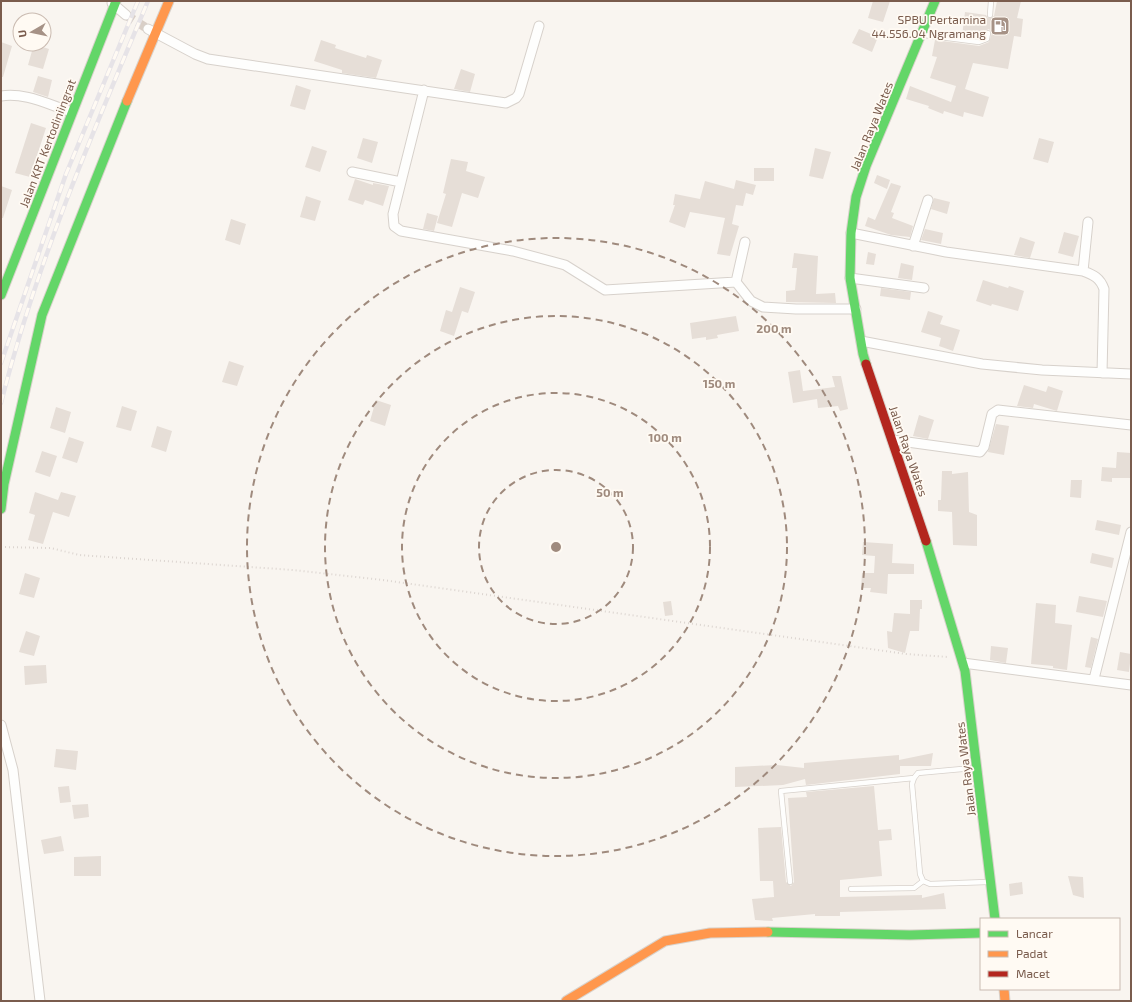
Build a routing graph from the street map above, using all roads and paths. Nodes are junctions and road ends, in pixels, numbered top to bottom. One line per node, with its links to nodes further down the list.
1 (170, 1): 8 (main road)
2 (935, 1): 10 (main road, Jalan Raya Wates)
3 (991, 1): 6 (lane)
4 (114, 2): 5 (street); 13 (main road, Jalan KRT Kertodiniingrat)
5 (126, 15)
6 (990, 15)
7 (539, 26): 11 (street)
8 (152, 31): 11 (street); 32 (main road)
9 (988, 33): 10 (lane)
10 (921, 34): 18 (main road, Jalan Raya Wates)
11 (424, 90): 15 (street)
12 (1, 96): 13 (street)
13 (72, 112): 25 (main road, Jalan KRT Kertodiniingrat)
14 (352, 172): 15 (street)
15 (401, 182): 23 (street)
16 (928, 200): 20 (street)
17 (1088, 222): 21 (street)
18 (850, 233): 20 (street); 22 (main road, Jalan Raya Wates)
19 (745, 242): 23 (street)
20 (913, 246): 21 (street)
21 (1083, 271): 28 (street)
22 (850, 278): 24 (street); 26 (main road, Jalan Raya Wates)
23 (736, 282): 26 (street)
24 (924, 288)
25 (1, 294)
26 (856, 309): 27 (main road, Jalan Raya Wates)
27 (860, 341): 28 (street); 31 (main road, Jalan Raya Wates)
28 (1102, 374): 29 (street)
29 (1131, 374)
30 (1131, 425): 31 (street)
31 (893, 440): 35 (main road, Jalan Raya Wates)
32 (1, 509)
33 (1131, 532): 36 (street)
34 (1, 547): 35 (path)
35 (962, 660): 36 (street); 39 (main road, Jalan Raya Wates)
36 (1094, 679): 37 (street)
37 (1131, 685)
38 (1, 725): 48 (street)
39 (977, 768): 40 (lane); 43 (main road, Jalan Raya Wates)
40 (914, 778): 41 (lane); 42 (lane)
41 (923, 881): 43 (lane); 44 (lane)
42 (790, 882)
43 (990, 882): 45 (main road, Jalan Raya Wates)
44 (851, 889)
45 (995, 918)
46 (980, 933): 49 (main road)
47 (1004, 990): 50 (main road)
48 (40, 1001)
49 (566, 1001)
50 (1005, 1001)

